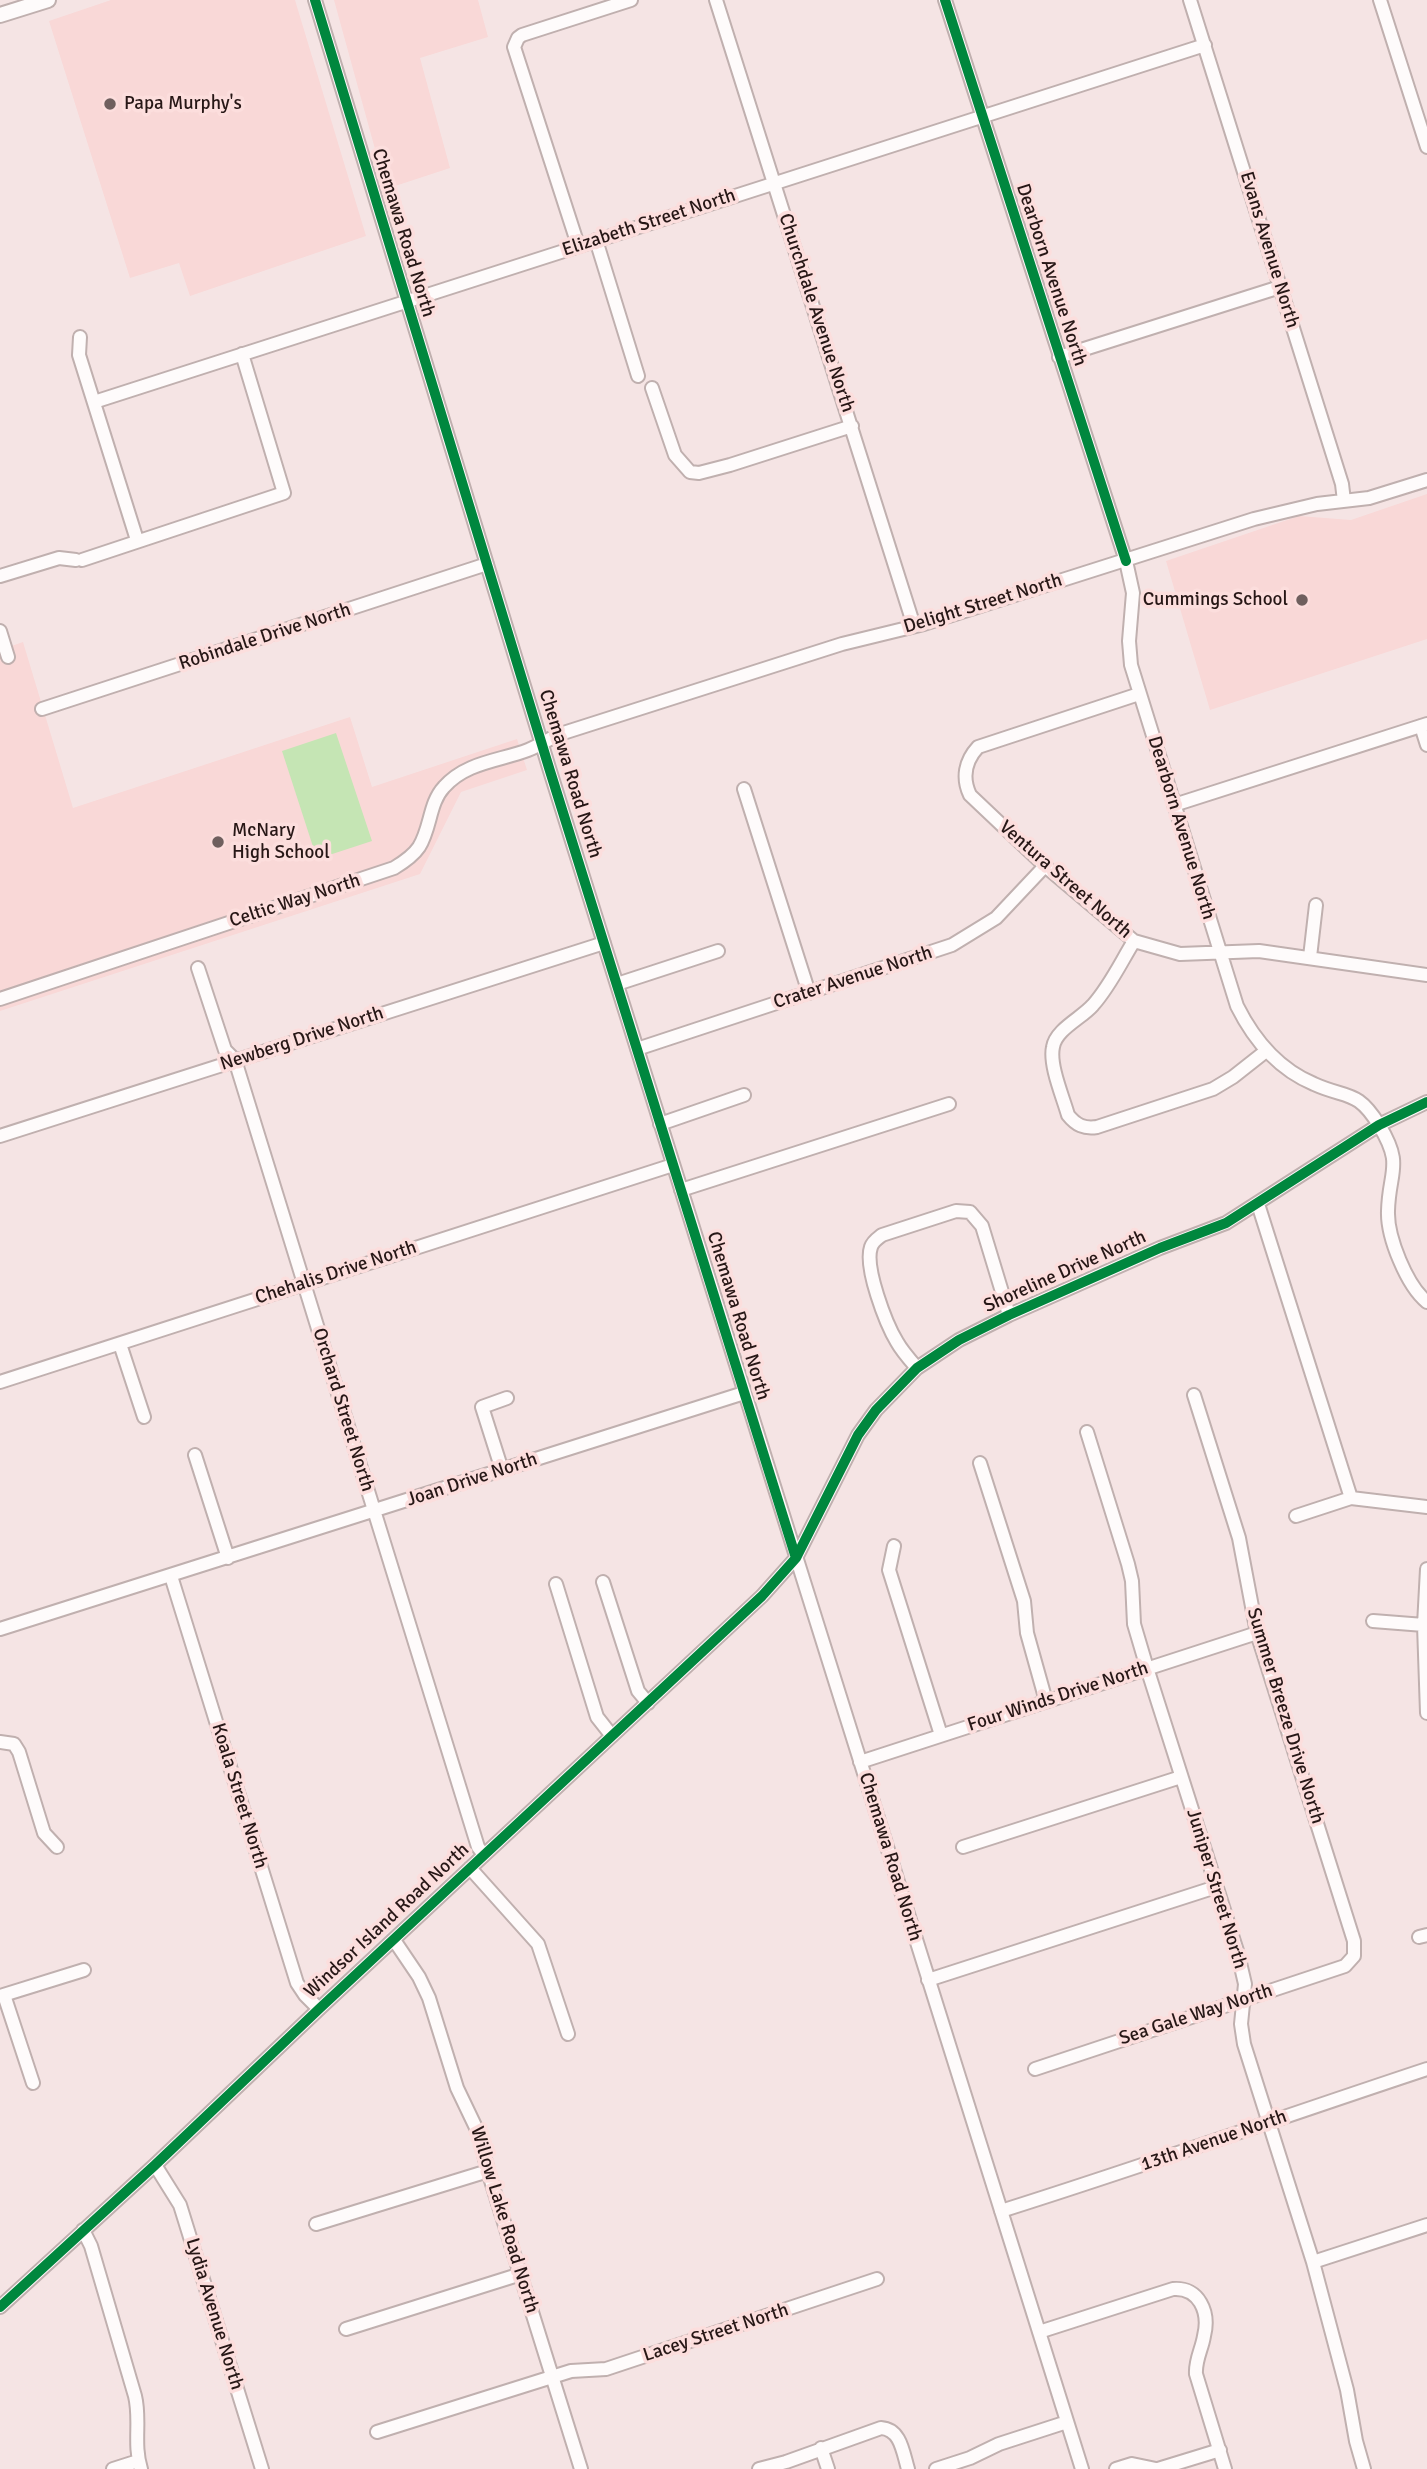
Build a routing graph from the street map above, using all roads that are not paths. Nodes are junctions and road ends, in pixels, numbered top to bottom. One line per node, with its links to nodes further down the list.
1 (48, 0): 8 (main road)
2 (315, 0): 17 (street, Chemawa Road North)
3 (631, 0): 15 (street)
4 (716, 0): 13 (street, Churchdale Avenue North)
5 (945, 0): 11 (street, Dearborn Avenue North)
6 (1191, 0): 9 (street, Evans Avenue North)
7 (1380, 0): 10 (street)
8 (0, 16)
9 (1205, 45): 11 (street, Elizabeth Street North); 16 (street, Evans Avenue North)
10 (1422, 113): 12 (street)
11 (983, 118): 13 (street, Elizabeth Street North); 20 (street, Dearborn Avenue North)
12 (1427, 147)
13 (774, 183): 14 (street, Elizabeth Street North); 24 (street, Churchdale Avenue North)
14 (596, 240): 15 (street, Elizabeth Street North); 21 (street)
15 (578, 246): 17 (street, Elizabeth Street North)
16 (1280, 287): 20 (street); 26 (street, Evans Avenue North)
17 (405, 301): 19 (street, Elizabeth Street North); 29 (street, Chemawa Road North)
18 (80, 337): 23 (street)
19 (242, 354): 23 (street, Elizabeth Street North); 27 (street)
20 (1059, 358): 28 (street, Dearborn Avenue North)
21 (638, 376)
22 (652, 388): 24 (street)
23 (94, 402): 27 (street)
24 (852, 426): 31 (street, Churchdale Avenue North)
25 (1427, 480): 26 (street, Delight Street North)
26 (1344, 501): 28 (street, Delight Street North)
27 (136, 540): 30 (street)
28 (1126, 561): 31 (street, Delight Street North); 34 (street, Dearborn Avenue North)
29 (487, 564): 35 (street, Robindale Drive North); 37 (street, Chemawa Road North)
30 (0, 576)
31 (914, 626): 37 (street, Delight Street North)
32 (0, 631): 33 (street)
33 (8, 657)
34 (1139, 694): 40 (street, Dearborn Avenue North); 41 (street, Ventura Street North)
35 (42, 709)
36 (1424, 725): 38 (street); 40 (street)
37 (542, 743): 44 (street, Chemawa Road North); 52 (street, Celtic Way North)
38 (1427, 745)
39 (744, 789): 51 (street)
40 (1174, 805): 46 (street, Dearborn Avenue North)
41 (1045, 866): 43 (street, Ventura Street North); 51 (street, Crater Avenue North)
42 (1316, 905): 47 (street)
43 (1134, 941): 46 (street, Ventura Street North); 54 (street)
44 (604, 943): 50 (street, Chemawa Road North); 55 (street, Newberg Drive North)
45 (718, 951): 50 (street)
46 (1220, 952): 47 (street, Ventura Street North); 54 (street, Dearborn Avenue North)
47 (1310, 957): 49 (street, Ventura Street North)
48 (198, 968): 55 (street, Orchard Street North)
49 (1427, 975)
50 (617, 984): 53 (street, Chemawa Road North)
51 (809, 993): 53 (street, Crater Avenue North)
52 (0, 999)
53 (637, 1049): 59 (street, Chemawa Road North)
54 (1266, 1051): 60 (street, Dearborn Avenue North)
55 (235, 1060): 61 (street, Newberg Drive North); 65 (street, Orchard Street North)
56 (744, 1095): 59 (street)
57 (1427, 1102): 60 (street, Shoreline Drive North)
58 (949, 1104): 63 (street)
59 (660, 1124): 62 (street, Chemawa Road North)
60 (1379, 1125): 64 (street, Shoreline Drive North); 66 (street, Dearborn Avenue North)
61 (0, 1136)
62 (673, 1165): 63 (street, Chemawa Road North); 65 (street, Chehalis Drive North)
63 (681, 1190): 71 (street, Chemawa Road North)
64 (1258, 1204): 67 (street, Shoreline Drive North); 79 (street)
65 (304, 1283): 68 (street, Chehalis Drive North); 81 (street, Orchard Street North)
66 (1427, 1303)
67 (1009, 1315): 69 (street, Shoreline Drive North); 69 (street)
68 (120, 1344): 70 (street, Chehalis Drive North); 74 (street)
69 (917, 1368): 85 (street, Shoreline Drive North)
70 (0, 1382)
71 (744, 1393): 78 (street, Joan Drive North); 85 (street, Chemawa Road North)
72 (1194, 1395): 93 (street, Summer Breeze Drive North)
73 (507, 1398): 78 (street)
74 (144, 1418)
75 (1087, 1432): 94 (street, Juniper Street North)
76 (195, 1455): 84 (street)
77 (980, 1463): 95 (street)
78 (502, 1470): 81 (street, Joan Drive North)
79 (1352, 1498): 80 (street); 82 (street)
80 (1427, 1507)
81 (374, 1511): 84 (street, Joan Drive North); 105 (street, Orchard Street North)
82 (1296, 1516)
83 (894, 1546): 98 (street)
84 (228, 1558): 87 (street, Joan Drive North)
85 (796, 1558): 96 (street, Windsor Island Road North); 101 (street, Chemawa Road North)
86 (1427, 1569): 91 (street)
87 (171, 1576): 92 (street, Joan Drive North); 114 (street, Koala Street North)
88 (603, 1582): 96 (street)
89 (556, 1584): 99 (street)
90 (1373, 1622): 91 (street)
91 (1424, 1625): 97 (street)
92 (0, 1629)
93 (1256, 1633): 94 (street, Four Winds Drive North); 109 (street, Summer Breeze Drive North)
94 (1147, 1668): 95 (street, Four Winds Drive North); 102 (street, Juniper Street North)
95 (1046, 1701): 98 (street, Four Winds Drive North)
96 (648, 1703): 99 (street, Windsor Island Road North)
97 (1427, 1713)
98 (941, 1735): 101 (street, Four Winds Drive North)
99 (612, 1737): 105 (street, Windsor Island Road North)
100 (0, 1742): 103 (street)
101 (860, 1762): 111 (street, Chemawa Road North)
102 (1181, 1777): 104 (street); 107 (street, Juniper Street North)
103 (57, 1847)
104 (963, 1847)
105 (484, 1855): 106 (street, Windsor Island Road North)
106 (470, 1868): 108 (street, Windsor Island Road North); 115 (street)
107 (1216, 1887): 111 (street); 113 (street, Juniper Street North)
108 (394, 1940): 114 (street, Windsor Island Road North); 121 (street, Willow Lake Road North)
109 (1354, 1956): 113 (street, Sea Gale Way North)
110 (84, 1970): 112 (street)
111 (928, 1980): 122 (street, Chemawa Road North)
112 (2, 1996): 118 (street)
113 (1243, 2000): 116 (street, Sea Gale Way North); 119 (street, Juniper Street North)
114 (319, 2009): 120 (street, Windsor Island Road North)
115 (568, 2034)
116 (1035, 2069)
117 (1427, 2069): 119 (street, 13th Avenue North)
118 (33, 2083)
119 (1268, 2122): 122 (street, 13th Avenue North); 126 (street, Juniper Street North)
120 (155, 2165): 125 (street, Windsor Island Road North); 139 (street, Lydia Avenue North)
121 (488, 2171): 123 (street); 127 (street, Willow Lake Road North)
122 (1001, 2211): 131 (street, Chemawa Road North)
123 (316, 2224)
124 (1427, 2225): 126 (street)
125 (83, 2230): 129 (street, Windsor Island Road North); 137 (street)
126 (1313, 2262): 149 (street, Juniper Street North)
127 (521, 2274): 130 (street); 132 (street, Willow Lake Road North)
128 (877, 2279): 132 (street, Lacey Street North)
129 (0, 2307)
130 (345, 2329)
131 (1039, 2332): 133 (street, Chemawa Road North); 136 (street)
132 (553, 2377): 134 (street, Lacey Street North); 140 (street, Willow Lake Road North)
133 (1067, 2422): 144 (street); 145 (street, Chemawa Road North)
134 (377, 2432)
135 (821, 2448): 141 (street); 142 (street); 143 (street)
136 (1220, 2450): 147 (street); 148 (street)
137 (140, 2465): 138 (street)
138 (113, 2469)
139 (262, 2469)
140 (581, 2469)
141 (759, 2469)
142 (828, 2469)
143 (908, 2469)
144 (936, 2469)
145 (1082, 2469)
146 (1116, 2469): 147 (street)
147 (1157, 2469)
148 (1225, 2469)
149 (1364, 2469)

